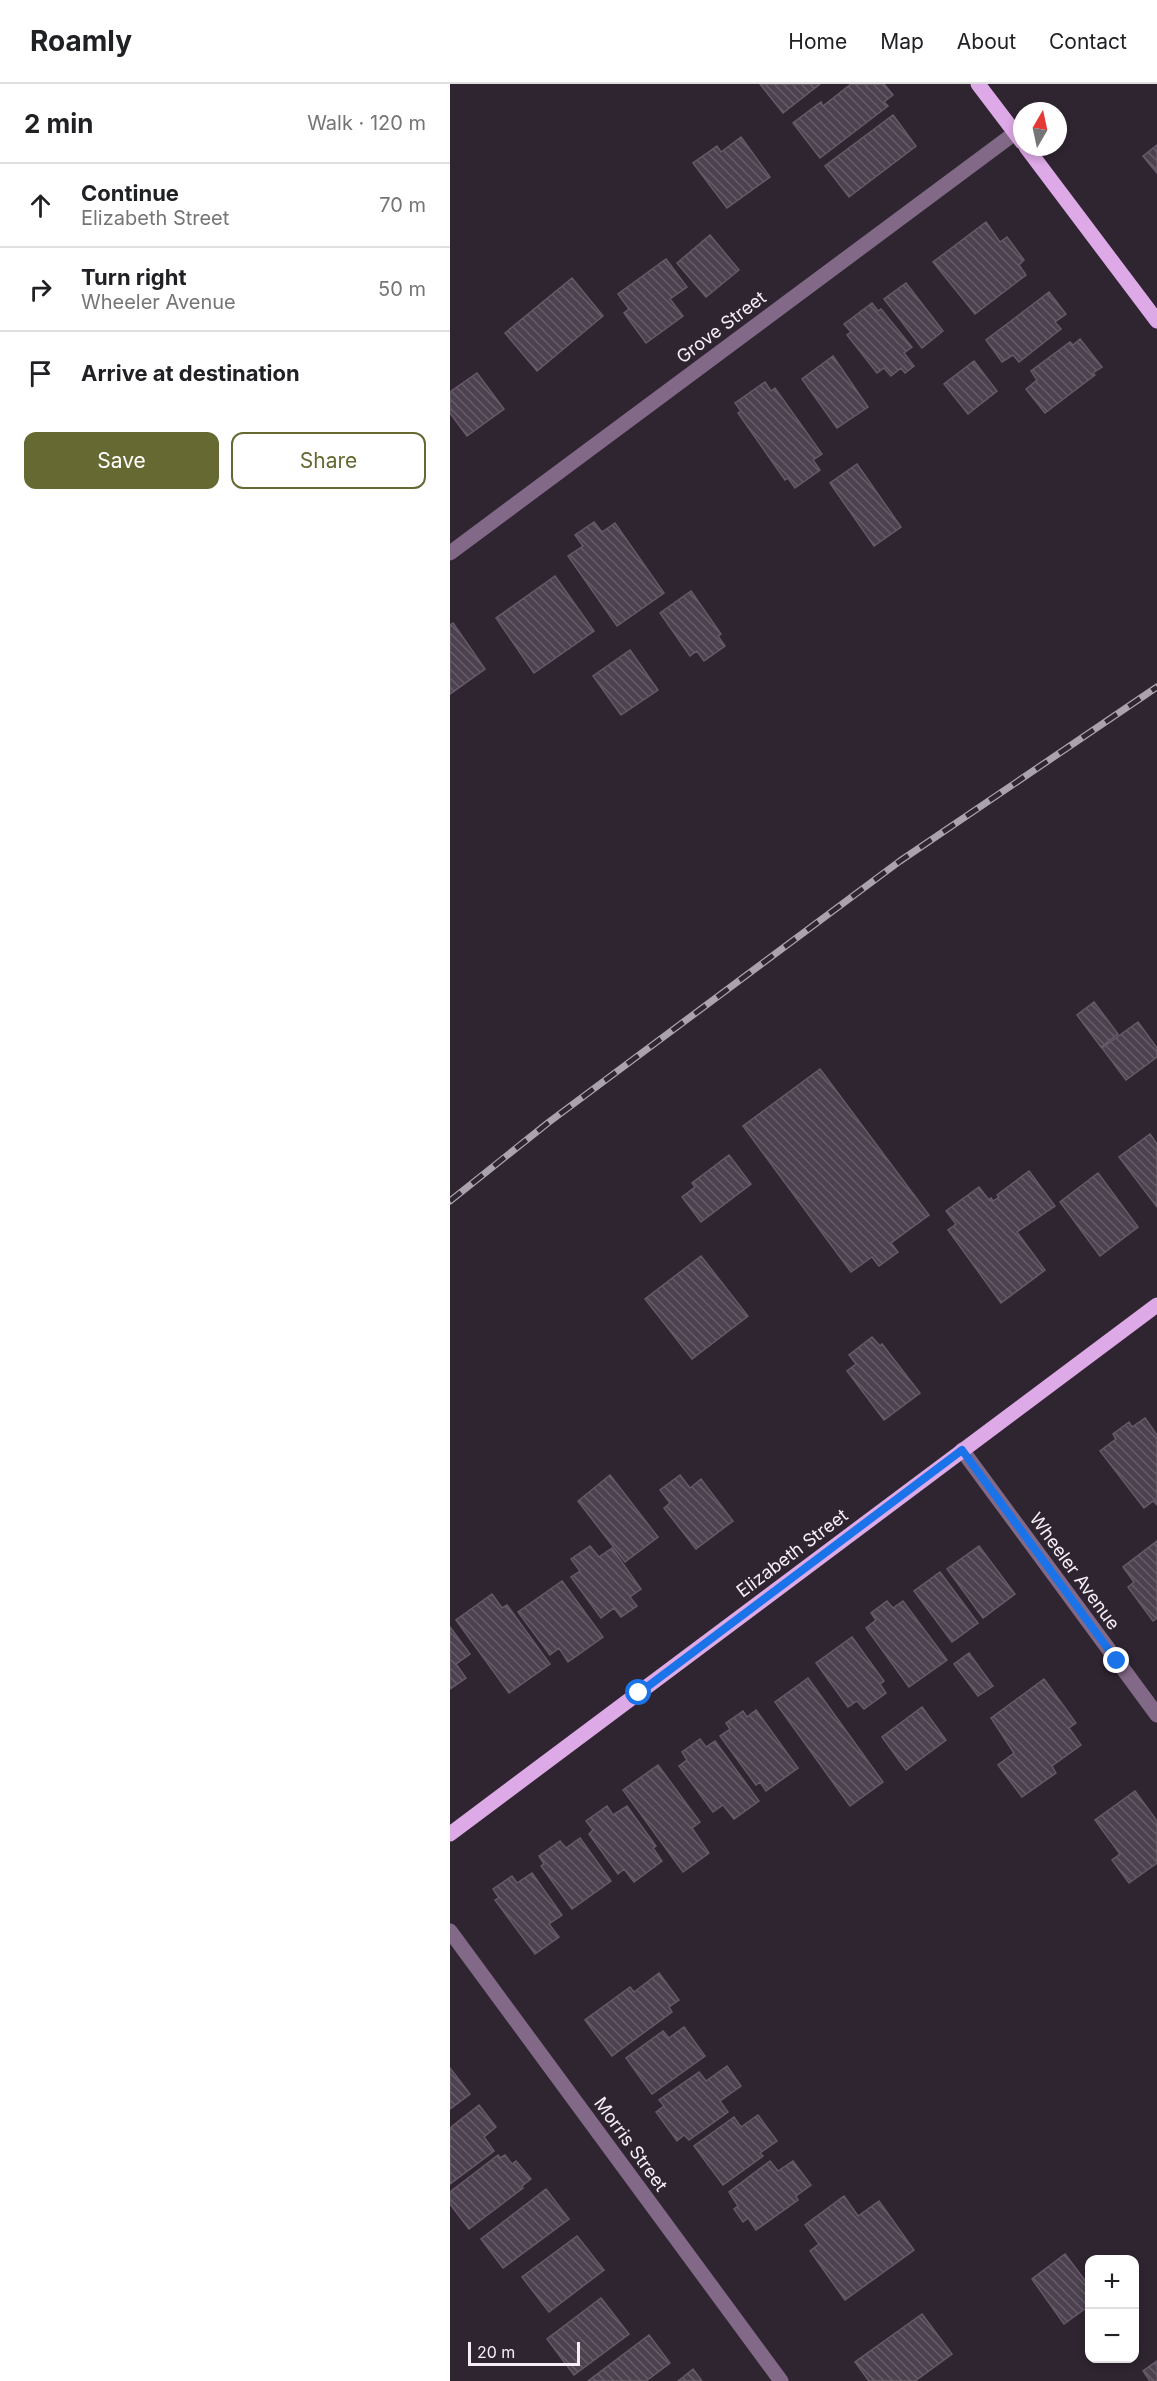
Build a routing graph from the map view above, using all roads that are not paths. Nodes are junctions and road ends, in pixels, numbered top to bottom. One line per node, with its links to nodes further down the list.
1 (978, 84): 2 (main road)
2 (1013, 130)
3 (1013, 141): 6 (street, Grove Street)
4 (1033, 156): 5 (main road)
5 (1157, 321)
6 (450, 553)
7 (1157, 1305): 8 (main road, Elizabeth Street)
8 (962, 1450): 9 (street, Wheeler Avenue); 10 (main road, Elizabeth Street)
9 (1157, 1715)
10 (450, 1834)
11 (450, 1931): 12 (street, Morris Street)
12 (782, 2381)

